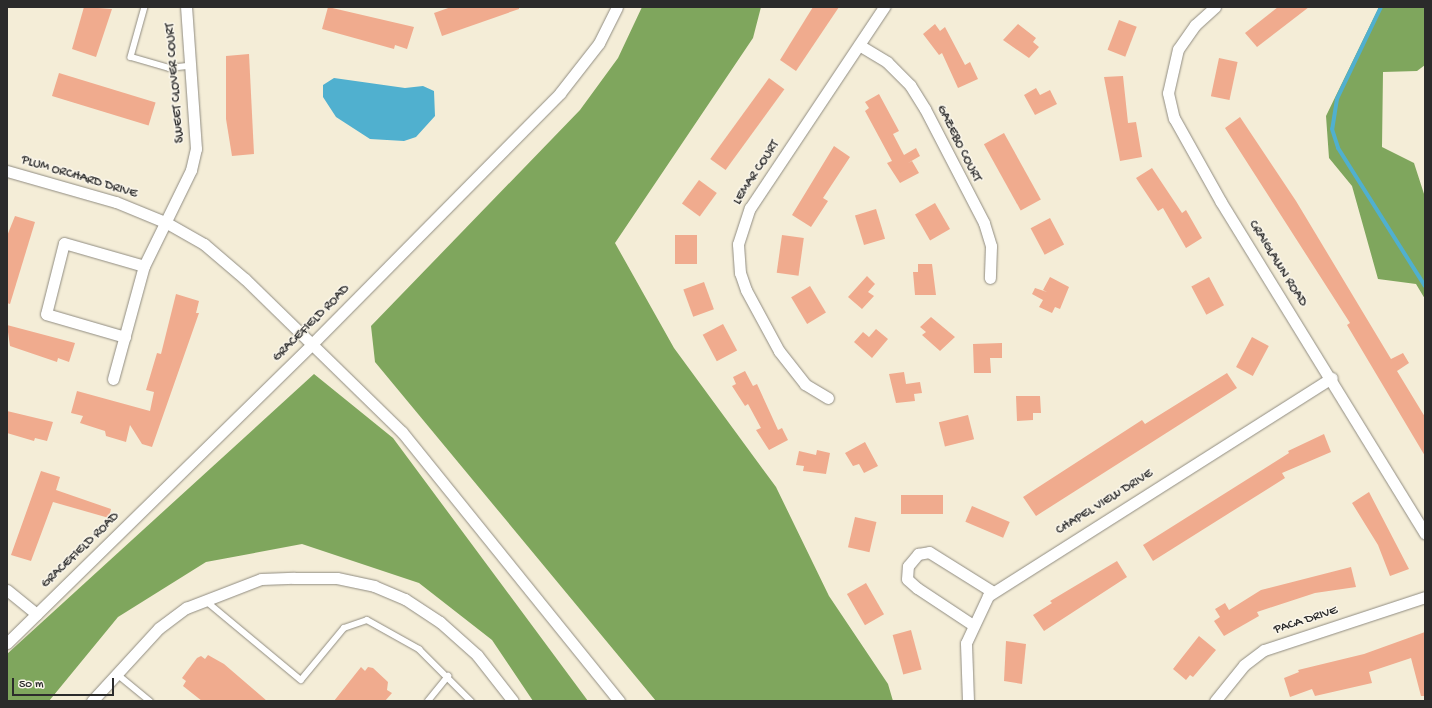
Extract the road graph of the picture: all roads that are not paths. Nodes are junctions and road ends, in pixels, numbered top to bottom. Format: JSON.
{"nodes":[{"id":1,"x":145,"y":7,"type":"edge"},
{"id":2,"x":186,"y":7,"type":"edge"},
{"id":3,"x":617,"y":7,"type":"edge"},
{"id":4,"x":884,"y":7,"type":"edge"},
{"id":5,"x":1215,"y":7,"type":"edge"},
{"id":6,"x":859,"y":45,"type":"junction"},
{"id":7,"x":189,"y":66,"type":"junction"},
{"id":8,"x":7,"y":171,"type":"edge"},
{"id":9,"x":167,"y":223,"type":"junction"},
{"id":10,"x":144,"y":266,"type":"junction"},
{"id":11,"x":990,"y":278,"type":"dead end"},
{"id":12,"x":125,"y":337,"type":"junction"},
{"id":13,"x":311,"y":345,"type":"junction"},
{"id":14,"x":1332,"y":378,"type":"junction"},
{"id":15,"x":113,"y":379,"type":"dead end"},
{"id":16,"x":828,"y":398,"type":"dead end"},
{"id":17,"x":1425,"y":533,"type":"edge"},
{"id":18,"x":7,"y":590,"type":"edge"},
{"id":19,"x":993,"y":592,"type":"junction"},
{"id":20,"x":1425,"y":598,"type":"edge"},
{"id":21,"x":205,"y":600,"type":"junction"},
{"id":22,"x":37,"y":614,"type":"junction"},
{"id":23,"x":973,"y":625,"type":"junction"},
{"id":24,"x":7,"y":643,"type":"edge"},
{"id":25,"x":117,"y":674,"type":"junction"},
{"id":26,"x":448,"y":676,"type":"junction"},
{"id":27,"x":92,"y":701,"type":"edge"},
{"id":28,"x":149,"y":701,"type":"edge"},
{"id":29,"x":428,"y":701,"type":"edge"},
{"id":30,"x":471,"y":701,"type":"edge"},
{"id":31,"x":513,"y":701,"type":"edge"},
{"id":32,"x":619,"y":701,"type":"edge"},
{"id":33,"x":968,"y":701,"type":"edge"},
{"id":34,"x":1215,"y":701,"type":"edge"}],
"edges":[{"from":1,"to":7,"type":"lane"},
{"from":2,"to":7,"type":"street","name":"SWEET CLOVER COURT"},
{"from":3,"to":13,"type":"street","name":"GRACEFIELD ROAD"},
{"from":4,"to":6,"type":"street","name":"LEMAR COURT"},
{"from":5,"to":14,"type":"street","name":"CRAIGLAWN ROAD"},
{"from":6,"to":11,"type":"street","name":"GAZEBO COURT"},
{"from":6,"to":16,"type":"street","name":"LEMAR COURT"},
{"from":7,"to":9,"type":"street","name":"SWEET CLOVER COURT"},
{"from":8,"to":9,"type":"street","name":"PLUM ORCHARD DRIVE"},
{"from":9,"to":10,"type":"street","name":"SWEET CLOVER COURT"},
{"from":9,"to":13,"type":"street","name":"PLUM ORCHARD DRIVE"},
{"from":10,"to":12,"type":"street","name":"SWEET CLOVER COURT"},
{"from":10,"to":12,"type":"street"},
{"from":12,"to":15,"type":"street","name":"SWEET CLOVER COURT"},
{"from":13,"to":22,"type":"street","name":"GRACEFIELD ROAD"},
{"from":13,"to":32,"type":"street","name":"PLUM ORCHARD DRIVE"},
{"from":14,"to":17,"type":"street","name":"CRAIGLAWN ROAD"},
{"from":14,"to":19,"type":"street","name":"CHAPEL VIEW DRIVE"},
{"from":18,"to":22,"type":"street"},
{"from":19,"to":23,"type":"street","name":"CHAPEL VIEW DRIVE"},
{"from":19,"to":23,"type":"street"},
{"from":20,"to":34,"type":"street","name":"PACA DRIVE"},
{"from":21,"to":25,"type":"street"},
{"from":21,"to":26,"type":"lane"},
{"from":21,"to":31,"type":"street"},
{"from":22,"to":24,"type":"street","name":"GRACEFIELD ROAD"},
{"from":23,"to":33,"type":"street","name":"CHAPEL VIEW DRIVE"},
{"from":25,"to":27,"type":"street"},
{"from":25,"to":28,"type":"lane"},
{"from":26,"to":29,"type":"lane"},
{"from":26,"to":30,"type":"lane"}]}
